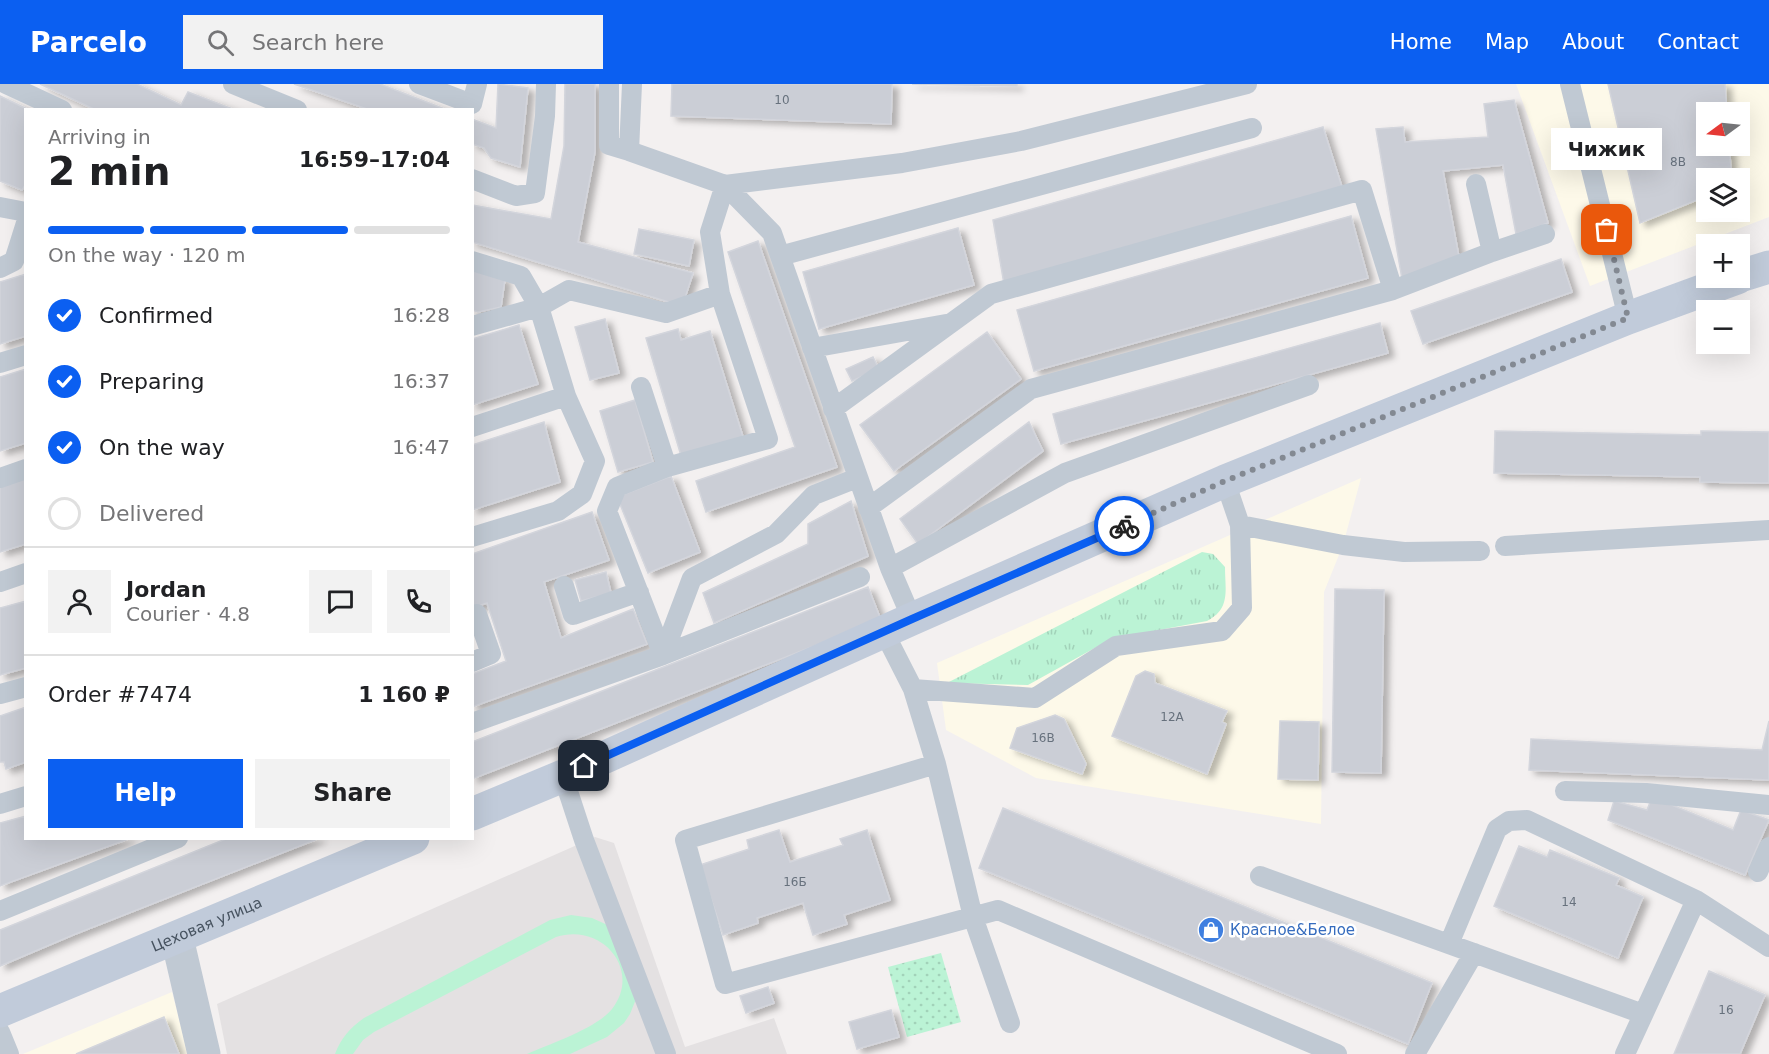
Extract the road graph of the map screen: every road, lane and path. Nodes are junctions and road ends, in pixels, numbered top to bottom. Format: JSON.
{"nodes":[{"id":1,"x":6,"y":84,"type":"edge"},
{"id":2,"x":233,"y":84,"type":"edge"},
{"id":3,"x":419,"y":84,"type":"edge"},
{"id":4,"x":477,"y":84,"type":"edge"},
{"id":5,"x":546,"y":84,"type":"edge"},
{"id":6,"x":609,"y":84,"type":"edge"},
{"id":7,"x":633,"y":84,"type":"edge"},
{"id":8,"x":1247,"y":84,"type":"edge"},
{"id":9,"x":1570,"y":84,"type":"edge"},
{"id":10,"x":58,"y":108,"type":"edge"},
{"id":11,"x":292,"y":108,"type":"edge"},
{"id":12,"x":1252,"y":128,"type":"dead end"},
{"id":13,"x":629,"y":151,"type":"junction"},
{"id":14,"x":474,"y":180,"type":"edge"},
{"id":15,"x":1476,"y":184,"type":"dead end"},
{"id":16,"x":724,"y":185,"type":"junction"},
{"id":17,"x":0,"y":207,"type":"edge"},
{"id":18,"x":24,"y":212,"type":"edge"},
{"id":19,"x":24,"y":229,"type":"edge"},
{"id":20,"x":1545,"y":234,"type":"dead end"},
{"id":21,"x":1492,"y":252,"type":"junction"},
{"id":22,"x":780,"y":256,"type":"junction"},
{"id":23,"x":474,"y":262,"type":"edge"},
{"id":24,"x":0,"y":268,"type":"edge"},
{"id":25,"x":1753,"y":270,"type":"edge"},
{"id":26,"x":1393,"y":290,"type":"junction"},
{"id":27,"x":720,"y":294,"type":"junction"},
{"id":28,"x":539,"y":307,"type":"junction"},
{"id":29,"x":1628,"y":318,"type":"junction"},
{"id":30,"x":952,"y":323,"type":"junction"},
{"id":31,"x":474,"y":325,"type":"edge"},
{"id":32,"x":812,"y":348,"type":"junction"},
{"id":33,"x":24,"y":356,"type":"edge"},
{"id":34,"x":0,"y":363,"type":"edge"},
{"id":35,"x":1309,"y":385,"type":"dead end"},
{"id":36,"x":641,"y":387,"type":"dead end"},
{"id":37,"x":566,"y":396,"type":"junction"},
{"id":38,"x":833,"y":409,"type":"junction"},
{"id":39,"x":474,"y":426,"type":"edge"},
{"id":40,"x":667,"y":467,"type":"junction"},
{"id":41,"x":24,"y":470,"type":"edge"},
{"id":42,"x":0,"y":478,"type":"edge"},
{"id":43,"x":857,"y":478,"type":"junction"},
{"id":44,"x":1225,"y":481,"type":"junction"},
{"id":45,"x":868,"y":508,"type":"junction"},
{"id":46,"x":1240,"y":525,"type":"junction"},
{"id":47,"x":1769,"y":530,"type":"edge"},
{"id":48,"x":474,"y":536,"type":"edge"},
{"id":49,"x":1504,"y":546,"type":"dead end"},
{"id":50,"x":1480,"y":551,"type":"dead end"},
{"id":51,"x":890,"y":568,"type":"junction"},
{"id":52,"x":24,"y":574,"type":"edge"},
{"id":53,"x":860,"y":577,"type":"dead end"},
{"id":54,"x":0,"y":582,"type":"edge"},
{"id":55,"x":564,"y":586,"type":"dead end"},
{"id":56,"x":639,"y":592,"type":"junction"},
{"id":57,"x":477,"y":614,"type":"dead end"},
{"id":58,"x":898,"y":625,"type":"junction"},
{"id":59,"x":663,"y":655,"type":"junction"},
{"id":60,"x":474,"y":661,"type":"edge"},
{"id":61,"x":24,"y":688,"type":"edge"},
{"id":62,"x":913,"y":689,"type":"junction"},
{"id":63,"x":0,"y":694,"type":"edge"},
{"id":64,"x":474,"y":722,"type":"edge"},
{"id":65,"x":936,"y":764,"type":"junction"},
{"id":66,"x":563,"y":776,"type":"junction"},
{"id":67,"x":1565,"y":791,"type":"dead end"},
{"id":68,"x":24,"y":797,"type":"edge"},
{"id":69,"x":0,"y":804,"type":"edge"},
{"id":70,"x":1769,"y":805,"type":"edge"},
{"id":71,"x":474,"y":813,"type":"edge"},
{"id":72,"x":172,"y":840,"type":"edge"},
{"id":73,"x":408,"y":840,"type":"edge"},
{"id":74,"x":1769,"y":847,"type":"edge"},
{"id":75,"x":1758,"y":872,"type":"dead end"},
{"id":76,"x":1260,"y":876,"type":"dead end"},
{"id":77,"x":1696,"y":900,"type":"junction"},
{"id":78,"x":0,"y":911,"type":"edge"},
{"id":79,"x":973,"y":917,"type":"junction"},
{"id":80,"x":177,"y":938,"type":"junction"},
{"id":81,"x":1449,"y":944,"type":"junction"},
{"id":82,"x":1769,"y":947,"type":"edge"},
{"id":83,"x":1474,"y":953,"type":"junction"},
{"id":84,"x":0,"y":1011,"type":"edge"},
{"id":85,"x":1643,"y":1014,"type":"junction"},
{"id":86,"x":1010,"y":1023,"type":"dead end"},
{"id":87,"x":0,"y":1032,"type":"edge"},
{"id":88,"x":9,"y":1054,"type":"edge"},
{"id":89,"x":204,"y":1054,"type":"edge"},
{"id":90,"x":666,"y":1054,"type":"edge"},
{"id":91,"x":1337,"y":1054,"type":"edge"},
{"id":92,"x":1415,"y":1054,"type":"edge"},
{"id":93,"x":1625,"y":1054,"type":"edge"}],
"edges":[{"from":1,"to":10,"type":"lane"},
{"from":2,"to":11,"type":"lane"},
{"from":3,"to":4,"type":"lane"},
{"from":5,"to":14,"type":"lane"},
{"from":6,"to":13,"type":"lane"},
{"from":7,"to":13,"type":"lane"},
{"from":8,"to":16,"type":"lane"},
{"from":9,"to":29,"type":"lane"},
{"from":12,"to":22,"type":"lane"},
{"from":13,"to":16,"type":"lane"},
{"from":15,"to":21,"type":"lane"},
{"from":16,"to":22,"type":"lane"},
{"from":16,"to":27,"type":"lane"},
{"from":17,"to":18,"type":"lane"},
{"from":19,"to":24,"type":"lane"},
{"from":20,"to":21,"type":"lane"},
{"from":21,"to":26,"type":"lane"},
{"from":22,"to":32,"type":"lane"},
{"from":23,"to":28,"type":"lane"},
{"from":25,"to":29,"type":"main road"},
{"from":26,"to":30,"type":"lane"},
{"from":26,"to":45,"type":"lane"},
{"from":27,"to":28,"type":"lane"},
{"from":27,"to":40,"type":"lane"},
{"from":28,"to":31,"type":"lane"},
{"from":28,"to":37,"type":"lane"},
{"from":29,"to":44,"type":"main road"},
{"from":30,"to":32,"type":"lane"},
{"from":30,"to":38,"type":"lane"},
{"from":32,"to":38,"type":"lane"},
{"from":33,"to":34,"type":"lane"},
{"from":35,"to":51,"type":"lane"},
{"from":36,"to":40,"type":"lane"},
{"from":37,"to":39,"type":"lane"},
{"from":37,"to":48,"type":"lane"},
{"from":38,"to":43,"type":"lane"},
{"from":40,"to":56,"type":"lane"},
{"from":41,"to":42,"type":"lane"},
{"from":43,"to":45,"type":"lane"},
{"from":43,"to":59,"type":"lane"},
{"from":44,"to":46,"type":"lane"},
{"from":44,"to":58,"type":"main road"},
{"from":45,"to":51,"type":"lane"},
{"from":46,"to":50,"type":"lane"},
{"from":46,"to":62,"type":"lane"},
{"from":47,"to":49,"type":"lane"},
{"from":51,"to":58,"type":"lane"},
{"from":52,"to":54,"type":"lane"},
{"from":53,"to":59,"type":"lane"},
{"from":55,"to":56,"type":"lane"},
{"from":56,"to":59,"type":"lane"},
{"from":57,"to":60,"type":"lane"},
{"from":58,"to":62,"type":"lane"},
{"from":58,"to":66,"type":"main road"},
{"from":59,"to":64,"type":"lane"},
{"from":61,"to":63,"type":"lane"},
{"from":62,"to":65,"type":"lane"},
{"from":65,"to":79,"type":"lane"},
{"from":65,"to":79,"type":"lane"},
{"from":66,"to":71,"type":"main road"},
{"from":66,"to":90,"type":"lane"},
{"from":67,"to":70,"type":"lane"},
{"from":68,"to":69,"type":"lane"},
{"from":72,"to":78,"type":"lane"},
{"from":73,"to":80,"type":"main road","name":"Цеховая улица"},
{"from":74,"to":75,"type":"lane"},
{"from":76,"to":81,"type":"lane"},
{"from":77,"to":81,"type":"lane"},
{"from":77,"to":82,"type":"lane"},
{"from":77,"to":85,"type":"lane"},
{"from":79,"to":86,"type":"lane"},
{"from":79,"to":91,"type":"lane"},
{"from":80,"to":84,"type":"main road","name":"Цеховая улица"},
{"from":80,"to":89,"type":"street"},
{"from":81,"to":83,"type":"lane"},
{"from":83,"to":85,"type":"lane"},
{"from":83,"to":92,"type":"lane"},
{"from":85,"to":93,"type":"lane"},
{"from":87,"to":88,"type":"lane"}]}
